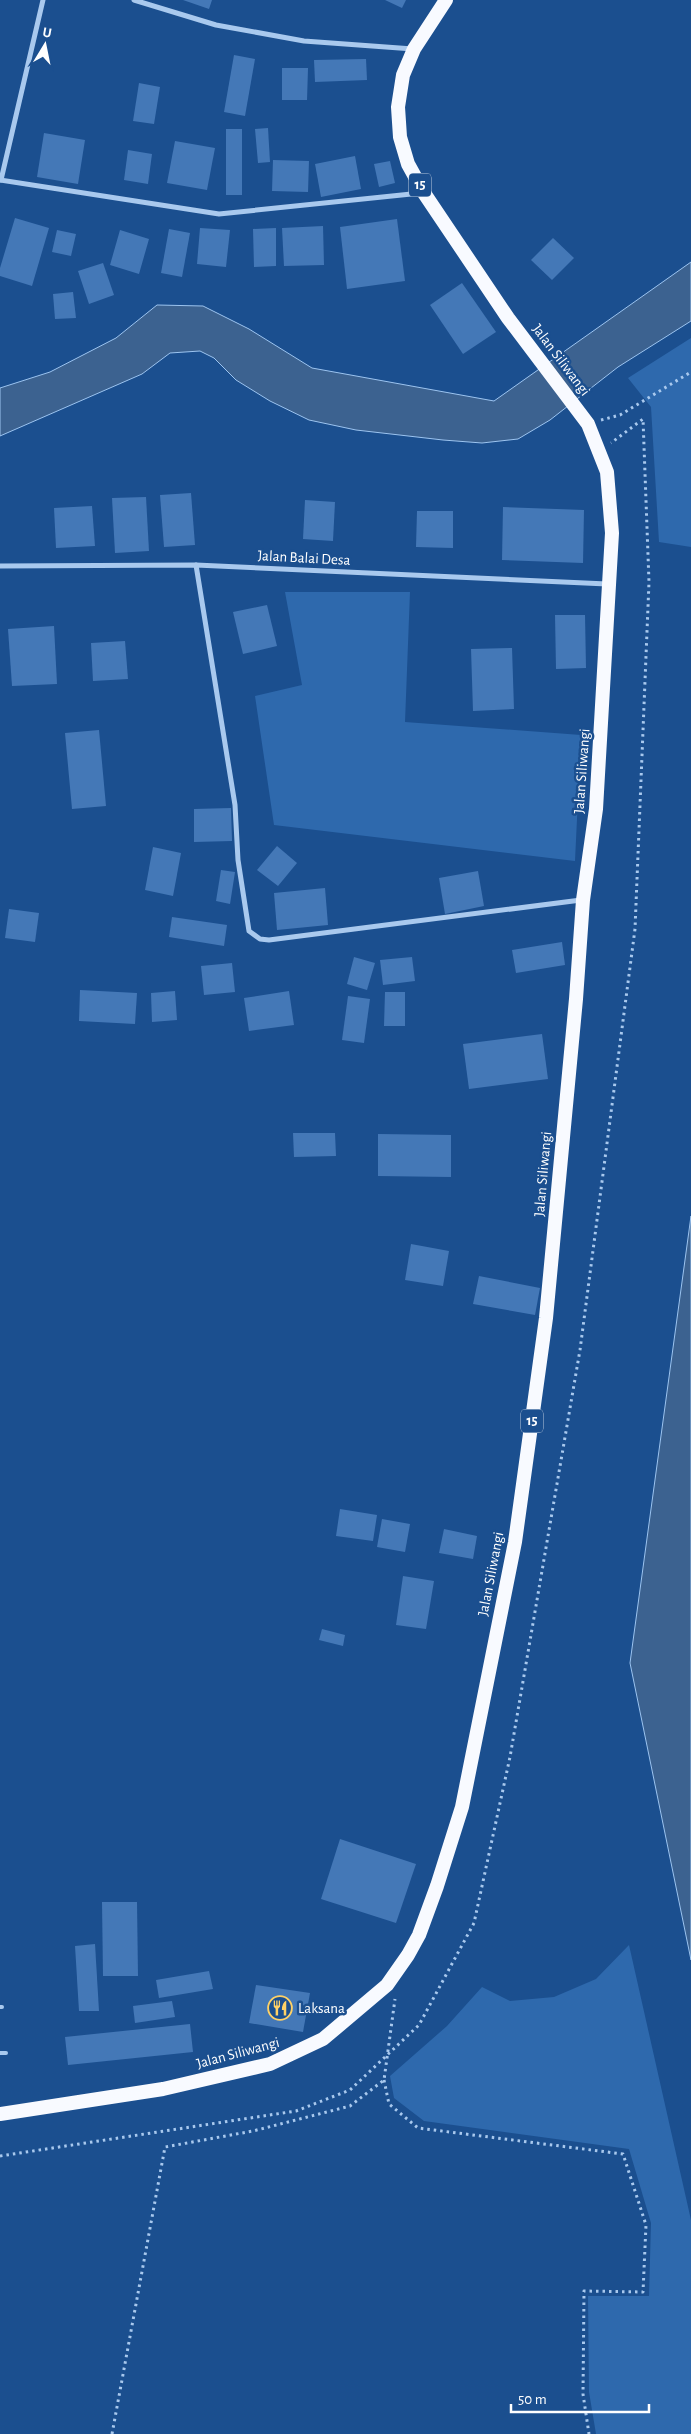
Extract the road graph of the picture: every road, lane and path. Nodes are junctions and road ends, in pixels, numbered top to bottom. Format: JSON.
{"nodes":[{"id":1,"x":43,"y":0,"type":"edge"},
{"id":2,"x":134,"y":0,"type":"edge"},
{"id":3,"x":446,"y":0,"type":"edge"},
{"id":4,"x":414,"y":49,"type":"junction"},
{"id":5,"x":0,"y":180,"type":"edge"},
{"id":6,"x":424,"y":193,"type":"junction"},
{"id":7,"x":691,"y":372,"type":"edge"},
{"id":8,"x":588,"y":424,"type":"junction"},
{"id":9,"x":600,"y":452,"type":"junction"},
{"id":10,"x":196,"y":565,"type":"junction"},
{"id":11,"x":0,"y":566,"type":"edge"},
{"id":12,"x":607,"y":584,"type":"junction"},
{"id":13,"x":583,"y":900,"type":"junction"},
{"id":14,"x":396,"y":1997,"type":"dead end"},
{"id":15,"x":0,"y":2053,"type":"edge"},
{"id":16,"x":6,"y":2053,"type":"dead end"},
{"id":17,"x":389,"y":2054,"type":"junction"},
{"id":18,"x":384,"y":2080,"type":"junction"},
{"id":19,"x":0,"y":2114,"type":"edge"},
{"id":20,"x":0,"y":2156,"type":"edge"},
{"id":21,"x":112,"y":2434,"type":"edge"},
{"id":22,"x":589,"y":2434,"type":"edge"}],
"edges":[{"from":1,"to":5,"type":"street"},
{"from":2,"to":4,"type":"street"},
{"from":3,"to":4,"type":"highway","name":"Jalan Siliwangi","number":"15"},
{"from":4,"to":6,"type":"highway","name":"Jalan Siliwangi","number":"15"},
{"from":5,"to":6,"type":"street"},
{"from":6,"to":8,"type":"highway","name":"Jalan Siliwangi","number":"15"},
{"from":7,"to":8,"type":"path"},
{"from":8,"to":9,"type":"highway","name":"Jalan Siliwangi","number":"15"},
{"from":9,"to":12,"type":"highway","name":"Jalan Siliwangi","number":"15"},
{"from":9,"to":17,"type":"path"},
{"from":10,"to":11,"type":"street","name":"Jalan Balai Desa"},
{"from":10,"to":12,"type":"street","name":"Jalan Balai Desa"},
{"from":10,"to":13,"type":"street"},
{"from":12,"to":13,"type":"highway","name":"Jalan Siliwangi","number":"15"},
{"from":13,"to":19,"type":"highway","name":"Jalan Siliwangi","number":"15"},
{"from":14,"to":17,"type":"path"},
{"from":15,"to":16,"type":"lane"},
{"from":17,"to":18,"type":"path"},
{"from":17,"to":20,"type":"path"},
{"from":18,"to":21,"type":"path"},
{"from":18,"to":22,"type":"path"}]}
